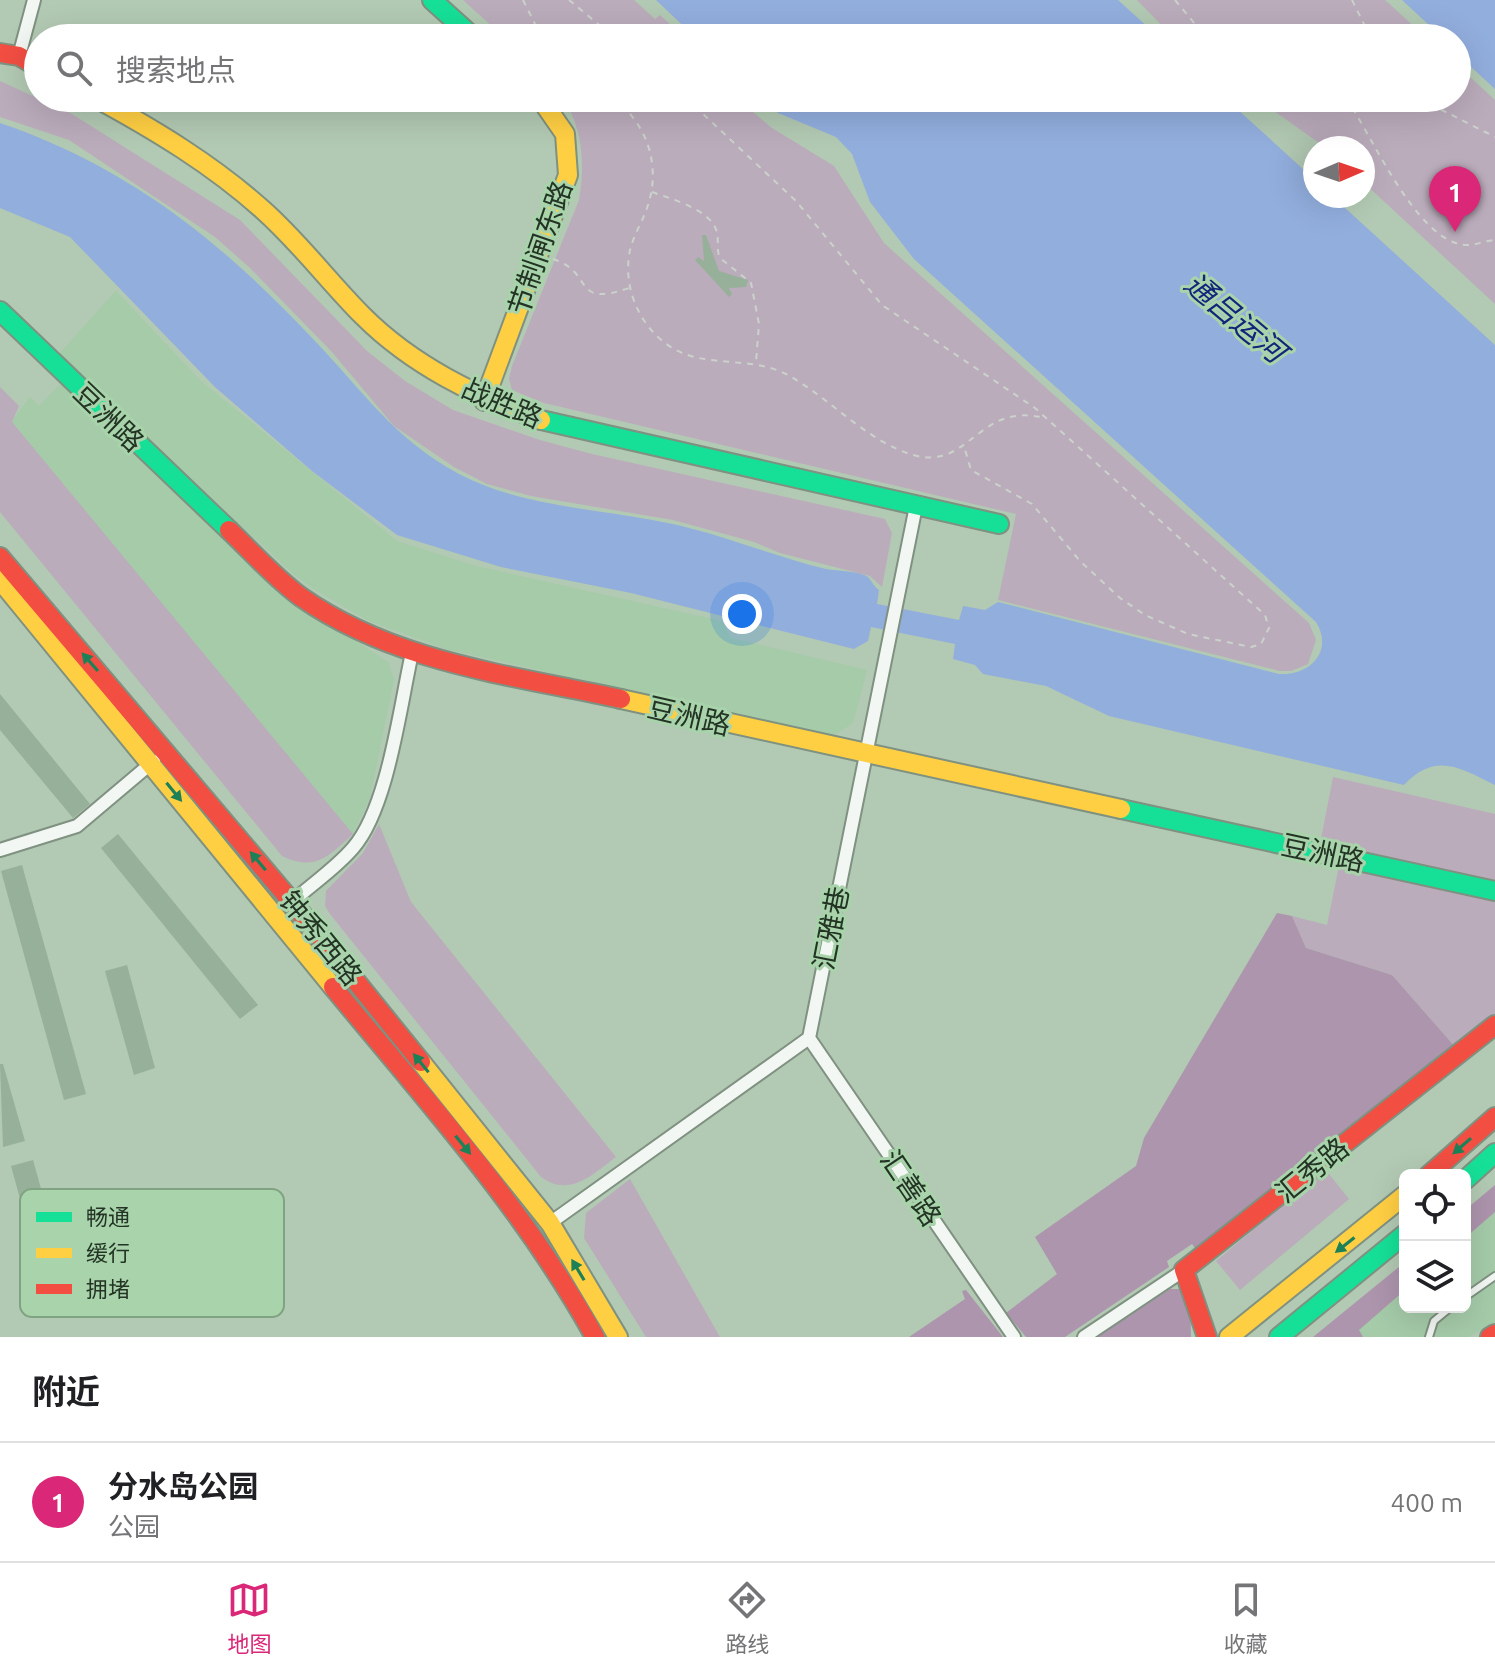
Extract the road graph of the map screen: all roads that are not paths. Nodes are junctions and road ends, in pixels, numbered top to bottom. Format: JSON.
{"nodes":[{"id":1,"x":34,"y":0,"type":"edge"},
{"id":2,"x":432,"y":0,"type":"edge"},
{"id":3,"x":28,"y":24,"type":"edge"},
{"id":4,"x":459,"y":24,"type":"edge"},
{"id":5,"x":24,"y":37,"type":"edge"},
{"id":6,"x":0,"y":53,"type":"edge"},
{"id":7,"x":19,"y":56,"type":"junction"},
{"id":8,"x":24,"y":59,"type":"edge"},
{"id":9,"x":118,"y":112,"type":"edge"},
{"id":10,"x":550,"y":112,"type":"edge"},
{"id":11,"x":0,"y":311,"type":"edge"},
{"id":12,"x":484,"y":401,"type":"junction"},
{"id":13,"x":916,"y":506,"type":"junction"},
{"id":14,"x":999,"y":524,"type":"dead end"},
{"id":15,"x":0,"y":557,"type":"edge"},
{"id":16,"x":0,"y":580,"type":"edge"},
{"id":17,"x":412,"y":653,"type":"junction"},
{"id":18,"x":166,"y":751,"type":"junction"},
{"id":19,"x":866,"y":755,"type":"junction"},
{"id":20,"x":151,"y":764,"type":"junction"},
{"id":21,"x":0,"y":850,"type":"edge"},
{"id":22,"x":1495,"y":891,"type":"edge"},
{"id":23,"x":292,"y":902,"type":"junction"},
{"id":24,"x":1495,"y":1025,"type":"edge"},
{"id":25,"x":809,"y":1038,"type":"junction"},
{"id":26,"x":1495,"y":1117,"type":"edge"},
{"id":27,"x":1495,"y":1153,"type":"edge"},
{"id":28,"x":1436,"y":1169,"type":"edge"},
{"id":29,"x":1471,"y":1175,"type":"edge"},
{"id":30,"x":1399,"y":1200,"type":"edge"},
{"id":31,"x":550,"y":1223,"type":"junction"},
{"id":32,"x":1399,"y":1239,"type":"edge"},
{"id":33,"x":1184,"y":1270,"type":"junction"},
{"id":34,"x":1495,"y":1276,"type":"edge"},
{"id":35,"x":1471,"y":1293,"type":"edge"},
{"id":36,"x":1444,"y":1313,"type":"edge"},
{"id":37,"x":595,"y":1337,"type":"edge"},
{"id":38,"x":618,"y":1337,"type":"edge"},
{"id":39,"x":1014,"y":1337,"type":"edge"},
{"id":40,"x":1084,"y":1337,"type":"edge"},
{"id":41,"x":1207,"y":1337,"type":"edge"},
{"id":42,"x":1229,"y":1337,"type":"edge"},
{"id":43,"x":1279,"y":1337,"type":"edge"},
{"id":44,"x":1429,"y":1337,"type":"edge"}],
"edges":[{"from":1,"to":3,"type":"street"},
{"from":2,"to":4,"type":"street"},
{"from":5,"to":7,"type":"street"},
{"from":6,"to":7,"type":"street"},
{"from":7,"to":8,"type":"street"},
{"from":9,"to":12,"type":"street","name":"战胜路"},
{"from":10,"to":12,"type":"street","name":"节制闸东路"},
{"from":11,"to":17,"type":"street","name":"豆洲路"},
{"from":12,"to":13,"type":"street","name":"战胜路"},
{"from":13,"to":14,"type":"street","name":"战胜路"},
{"from":13,"to":19,"type":"street","name":"汇雅巷"},
{"from":18,"to":15,"type":"street","name":"钟秀西路","one_way":true},
{"from":16,"to":20,"type":"street","name":"钟秀西路"},
{"from":17,"to":19,"type":"street","name":"豆洲路"},
{"from":17,"to":23,"type":"street"},
{"from":18,"to":20,"type":"street"},
{"from":23,"to":18,"type":"street","name":"钟秀西路","one_way":true},
{"from":19,"to":22,"type":"street","name":"豆洲路"},
{"from":19,"to":25,"type":"street","name":"汇雅巷"},
{"from":20,"to":21,"type":"street"},
{"from":20,"to":37,"type":"street","name":"钟秀西路","one_way":true},
{"from":31,"to":23,"type":"street","name":"钟秀西路","one_way":true},
{"from":24,"to":33,"type":"street","name":"汇秀路"},
{"from":25,"to":31,"type":"street"},
{"from":25,"to":39,"type":"street","name":"汇善路"},
{"from":26,"to":28,"type":"street","one_way":true},
{"from":27,"to":29,"type":"street"},
{"from":30,"to":42,"type":"street","one_way":true},
{"from":38,"to":31,"type":"street","name":"钟秀西路","one_way":true},
{"from":32,"to":43,"type":"street"},
{"from":33,"to":40,"type":"street"},
{"from":33,"to":41,"type":"street"},
{"from":34,"to":35,"type":"lane"},
{"from":36,"to":44,"type":"lane"}]}
